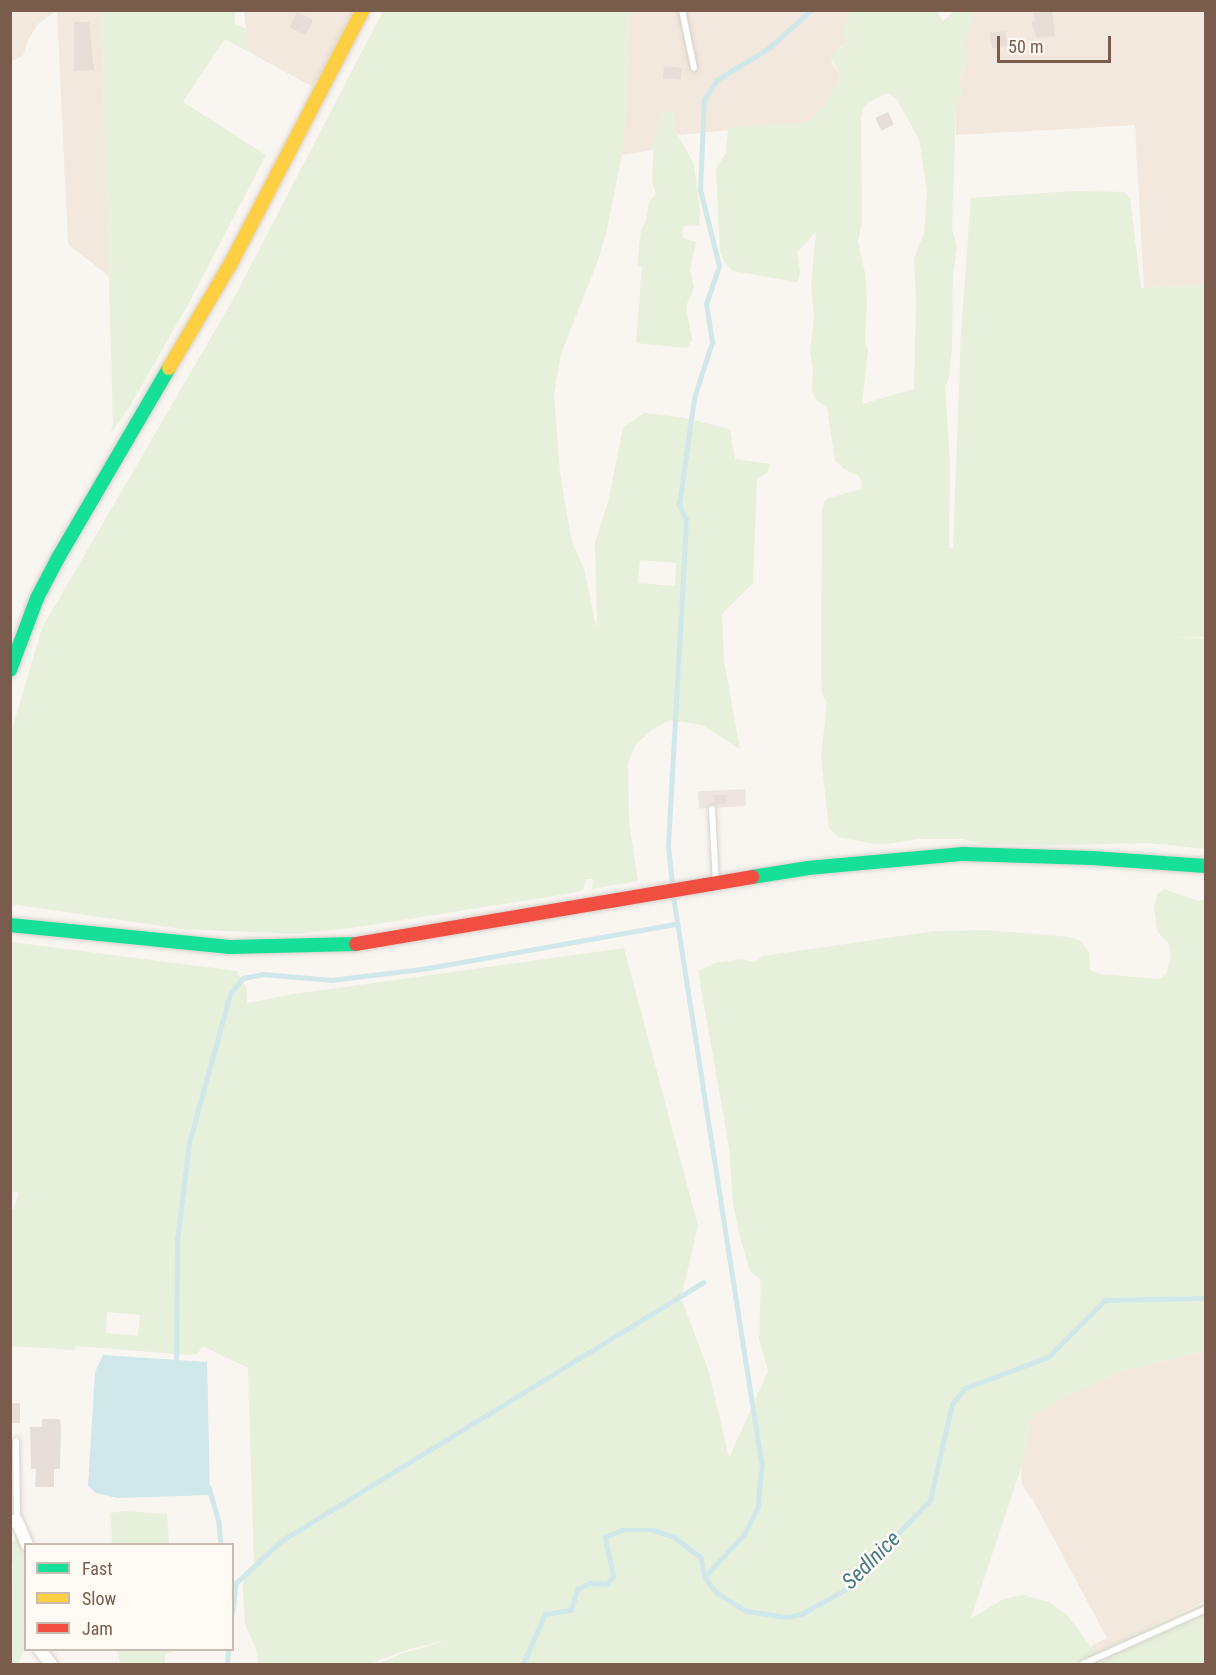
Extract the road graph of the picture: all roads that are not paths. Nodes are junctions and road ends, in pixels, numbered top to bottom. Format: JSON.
{"nodes":[{"id":1,"x":363,"y":10,"type":"edge"},
{"id":2,"x":682,"y":10,"type":"edge"},
{"id":3,"x":694,"y":68,"type":"dead end"},
{"id":4,"x":10,"y":670,"type":"edge"},
{"id":5,"x":712,"y":809,"type":"dead end"},
{"id":6,"x":1206,"y":866,"type":"edge"},
{"id":7,"x":717,"y":882,"type":"junction"},
{"id":8,"x":10,"y":925,"type":"edge"},
{"id":9,"x":16,"y":1441,"type":"dead end"},
{"id":10,"x":14,"y":1521,"type":"edge"},
{"id":11,"x":26,"y":1543,"type":"edge"},
{"id":12,"x":1206,"y":1609,"type":"edge"},
{"id":13,"x":41,"y":1651,"type":"edge"},
{"id":14,"x":51,"y":1665,"type":"edge"},
{"id":15,"x":1083,"y":1665,"type":"edge"}],
"edges":[{"from":1,"to":4,"type":"street"},
{"from":2,"to":3,"type":"lane"},
{"from":5,"to":7,"type":"lane"},
{"from":6,"to":7,"type":"street"},
{"from":7,"to":8,"type":"street"},
{"from":9,"to":10,"type":"lane"},
{"from":10,"to":11,"type":"street"},
{"from":12,"to":15,"type":"lane"},
{"from":13,"to":14,"type":"street"}]}
